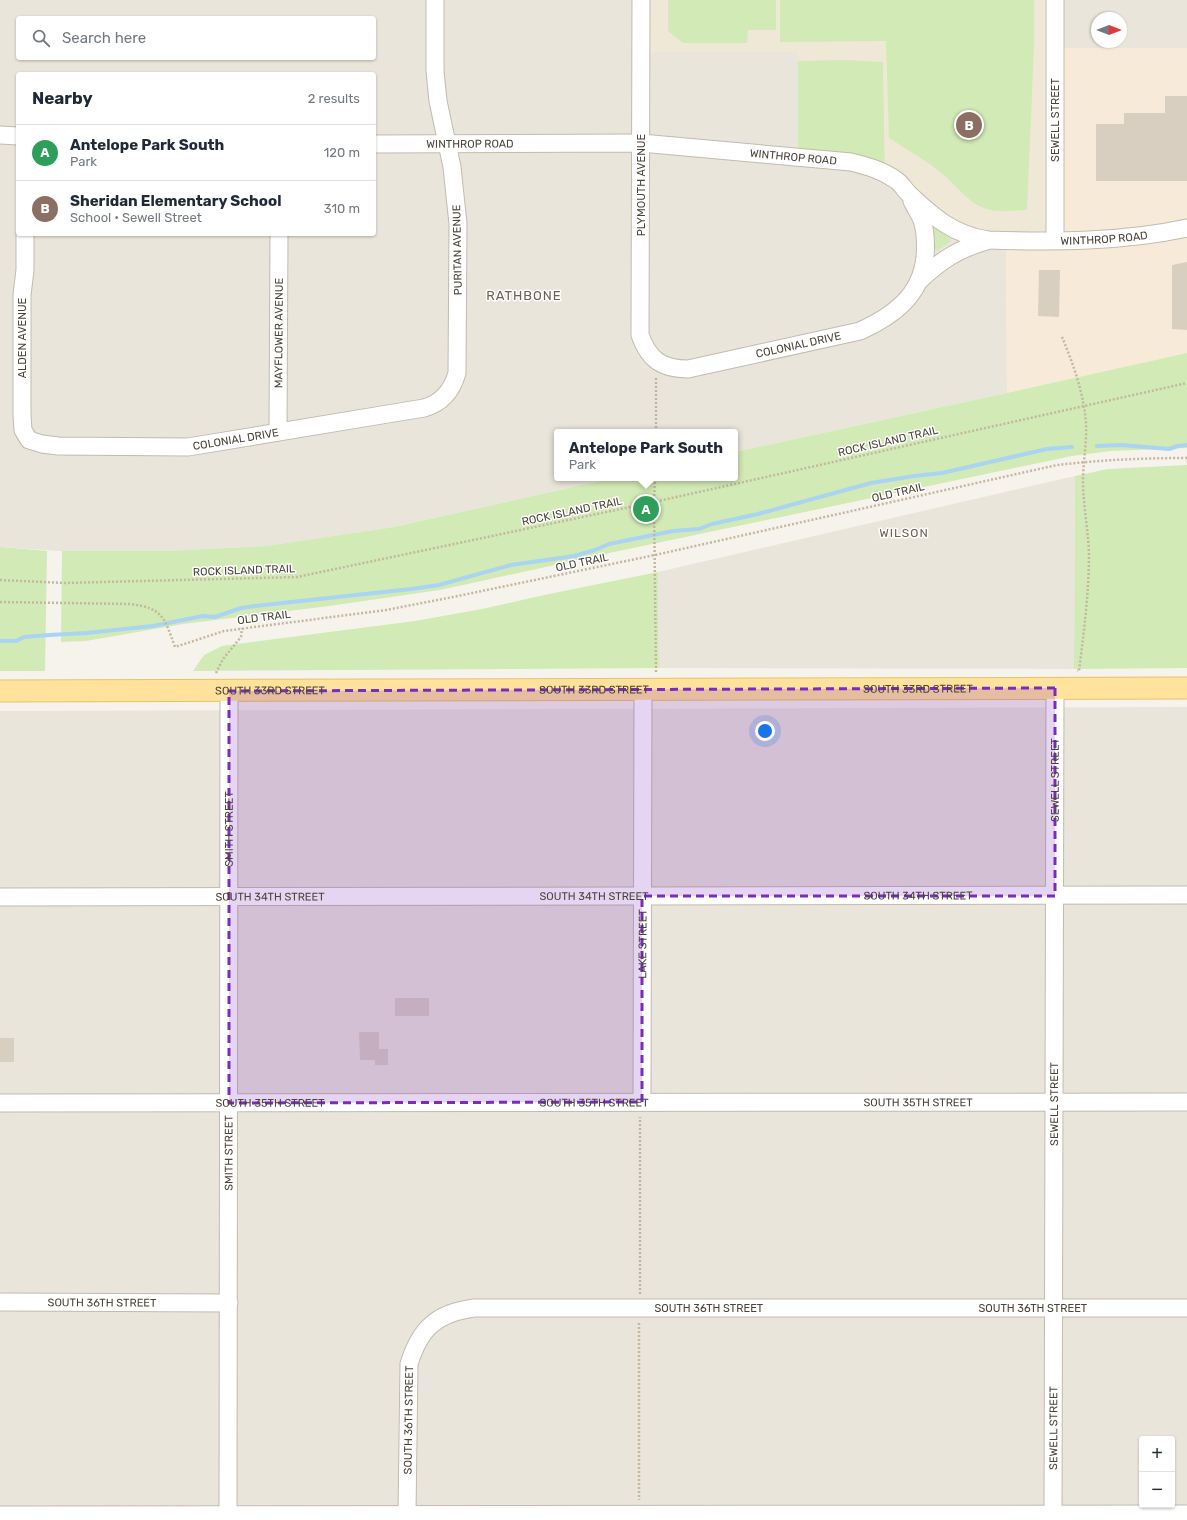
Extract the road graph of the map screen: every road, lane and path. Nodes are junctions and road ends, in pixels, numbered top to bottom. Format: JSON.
{"nodes":[{"id":1,"x":435,"y":0,"type":"edge"},
{"id":2,"x":641,"y":0,"type":"edge"},
{"id":3,"x":1055,"y":0,"type":"edge"},
{"id":4,"x":0,"y":135,"type":"edge"},
{"id":5,"x":16,"y":136,"type":"edge"},
{"id":6,"x":641,"y":143,"type":"junction"},
{"id":7,"x":376,"y":144,"type":"edge"},
{"id":8,"x":447,"y":144,"type":"junction"},
{"id":9,"x":907,"y":192,"type":"junction"},
{"id":10,"x":1187,"y":228,"type":"edge"},
{"id":11,"x":25,"y":236,"type":"edge"},
{"id":12,"x":279,"y":236,"type":"edge"},
{"id":13,"x":988,"y":240,"type":"junction"},
{"id":14,"x":1055,"y":240,"type":"junction"},
{"id":15,"x":919,"y":281,"type":"junction"},
{"id":16,"x":1062,"y":337,"type":"dead end"},
{"id":17,"x":658,"y":362,"type":"junction"},
{"id":18,"x":1187,"y":383,"type":"edge"},
{"id":19,"x":440,"y":401,"type":"joint"},
{"id":20,"x":1083,"y":406,"type":"junction"},
{"id":21,"x":656,"y":429,"type":"edge"},
{"id":22,"x":278,"y":432,"type":"junction"},
{"id":23,"x":29,"y":440,"type":"joint"},
{"id":24,"x":1187,"y":458,"type":"edge"},
{"id":25,"x":1084,"y":462,"type":"junction"},
{"id":26,"x":655,"y":481,"type":"edge"},
{"id":27,"x":654,"y":502,"type":"junction"},
{"id":28,"x":655,"y":555,"type":"junction"},
{"id":29,"x":0,"y":580,"type":"edge"},
{"id":30,"x":0,"y":602,"type":"edge"},
{"id":31,"x":242,"y":628,"type":"junction"},
{"id":32,"x":1074,"y":671,"type":"dead end"},
{"id":33,"x":1055,"y":688,"type":"junction"},
{"id":34,"x":1187,"y":688,"type":"edge"},
{"id":35,"x":650,"y":690,"type":"junction"},
{"id":36,"x":0,"y":691,"type":"edge"},
{"id":37,"x":222,"y":691,"type":"junction"},
{"id":38,"x":1187,"y":895,"type":"edge"},
{"id":39,"x":642,"y":896,"type":"junction"},
{"id":40,"x":1055,"y":896,"type":"junction"},
{"id":41,"x":0,"y":897,"type":"edge"},
{"id":42,"x":229,"y":897,"type":"junction"},
{"id":43,"x":642,"y":1102,"type":"junction"},
{"id":44,"x":1054,"y":1102,"type":"junction"},
{"id":45,"x":1187,"y":1102,"type":"edge"},
{"id":46,"x":0,"y":1103,"type":"edge"},
{"id":47,"x":229,"y":1103,"type":"junction"},
{"id":48,"x":0,"y":1302,"type":"edge"},
{"id":49,"x":229,"y":1302,"type":"junction"},
{"id":50,"x":1054,"y":1308,"type":"junction"},
{"id":51,"x":1187,"y":1308,"type":"edge"},
{"id":52,"x":407,"y":1514,"type":"junction"},
{"id":53,"x":1187,"y":1514,"type":"edge"},
{"id":54,"x":0,"y":1515,"type":"edge"},
{"id":55,"x":228,"y":1517,"type":"edge"},
{"id":56,"x":641,"y":1517,"type":"edge"},
{"id":57,"x":1053,"y":1517,"type":"edge"}],
"edges":[{"from":1,"to":8,"type":"street","name":"PURITAN AVENUE"},
{"from":2,"to":6,"type":"street","name":"PLYMOUTH AVENUE"},
{"from":3,"to":14,"type":"street","name":"SEWELL STREET"},
{"from":4,"to":5,"type":"street"},
{"from":6,"to":8,"type":"street","name":"WINTHROP ROAD"},
{"from":6,"to":9,"type":"street","name":"WINTHROP ROAD"},
{"from":6,"to":17,"type":"street","name":"PLYMOUTH AVENUE"},
{"from":7,"to":8,"type":"street","name":"WINTHROP ROAD"},
{"from":8,"to":19,"type":"street","name":"PURITAN AVENUE"},
{"from":9,"to":13,"type":"street","name":"WINTHROP ROAD"},
{"from":9,"to":15,"type":"street","name":"COLONIAL DRIVE"},
{"from":10,"to":14,"type":"street","name":"WINTHROP ROAD"},
{"from":11,"to":23,"type":"street","name":"ALDEN AVENUE"},
{"from":12,"to":22,"type":"street","name":"MAYFLOWER AVENUE"},
{"from":13,"to":14,"type":"street","name":"WINTHROP ROAD"},
{"from":13,"to":15,"type":"street","name":"COLONIAL DRIVE"},
{"from":15,"to":17,"type":"street","name":"COLONIAL DRIVE"},
{"from":16,"to":20,"type":"path"},
{"from":17,"to":21,"type":"path"},
{"from":18,"to":20,"type":"path","name":"ROCK ISLAND TRAIL"},
{"from":19,"to":22,"type":"street","name":"COLONIAL DRIVE"},
{"from":20,"to":25,"type":"path"},
{"from":20,"to":27,"type":"path","name":"ROCK ISLAND TRAIL"},
{"from":22,"to":23,"type":"street","name":"COLONIAL DRIVE"},
{"from":24,"to":25,"type":"path","name":"OLD TRAIL"},
{"from":25,"to":28,"type":"path","name":"OLD TRAIL"},
{"from":25,"to":32,"type":"path"},
{"from":26,"to":27,"type":"path"},
{"from":27,"to":28,"type":"path"},
{"from":27,"to":29,"type":"path","name":"ROCK ISLAND TRAIL"},
{"from":28,"to":31,"type":"path","name":"OLD TRAIL"},
{"from":28,"to":35,"type":"path"},
{"from":30,"to":31,"type":"path","name":"OLD TRAIL"},
{"from":31,"to":37,"type":"path"},
{"from":33,"to":34,"type":"main road","name":"SOUTH 33RD STREET"},
{"from":33,"to":35,"type":"main road","name":"SOUTH 33RD STREET"},
{"from":33,"to":40,"type":"street","name":"SEWELL STREET"},
{"from":35,"to":37,"type":"main road","name":"SOUTH 33RD STREET"},
{"from":35,"to":39,"type":"street","name":"LAKE STREET"},
{"from":36,"to":37,"type":"main road","name":"SOUTH 33RD STREET"},
{"from":37,"to":42,"type":"street","name":"SMITH STREET"},
{"from":38,"to":40,"type":"street","name":"SOUTH 34TH STREET"},
{"from":39,"to":40,"type":"street","name":"SOUTH 34TH STREET"},
{"from":39,"to":42,"type":"street","name":"SOUTH 34TH STREET"},
{"from":39,"to":43,"type":"street","name":"LAKE STREET"},
{"from":40,"to":44,"type":"street","name":"SEWELL STREET"},
{"from":41,"to":42,"type":"street","name":"SOUTH 34TH STREET"},
{"from":42,"to":47,"type":"street","name":"SMITH STREET"},
{"from":43,"to":44,"type":"street","name":"SOUTH 35TH STREET"},
{"from":43,"to":47,"type":"street","name":"SOUTH 35TH STREET"},
{"from":44,"to":45,"type":"street","name":"SOUTH 35TH STREET"},
{"from":44,"to":50,"type":"street","name":"SEWELL STREET"},
{"from":46,"to":47,"type":"street","name":"SOUTH 35TH STREET"},
{"from":47,"to":49,"type":"street","name":"SMITH STREET"},
{"from":48,"to":49,"type":"street","name":"SOUTH 36TH STREET"},
{"from":49,"to":55,"type":"street","name":"SMITH STREET"},
{"from":50,"to":51,"type":"street","name":"SOUTH 36TH STREET"},
{"from":50,"to":52,"type":"street","name":"SOUTH 36TH STREET"},
{"from":50,"to":57,"type":"street","name":"SEWELL STREET"},
{"from":52,"to":55,"type":"street"},
{"from":52,"to":56,"type":"street"},
{"from":53,"to":57,"type":"street"},
{"from":54,"to":55,"type":"street"},
{"from":56,"to":57,"type":"street"}]}
